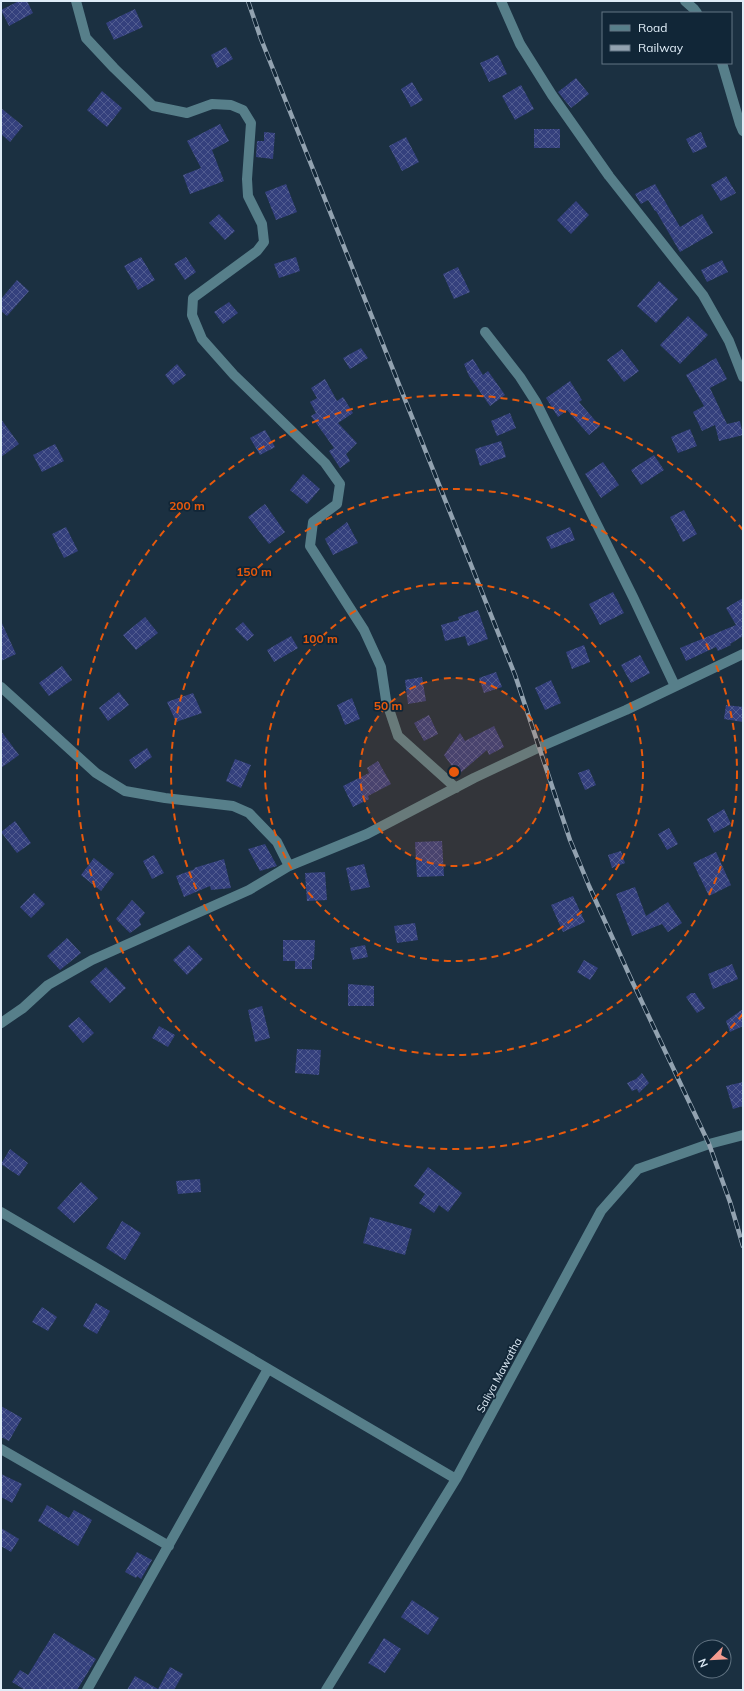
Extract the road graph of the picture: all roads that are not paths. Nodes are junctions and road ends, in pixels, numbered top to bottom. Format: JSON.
{"nodes":[{"id":1,"x":76,"y":1,"type":"edge"},
{"id":2,"x":502,"y":1,"type":"edge"},
{"id":3,"x":685,"y":1,"type":"edge"},
{"id":4,"x":696,"y":12,"type":"edge"},
{"id":5,"x":722,"y":64,"type":"edge"},
{"id":6,"x":743,"y":131,"type":"edge"},
{"id":7,"x":485,"y":332,"type":"dead end"},
{"id":8,"x":743,"y":377,"type":"edge"},
{"id":9,"x":743,"y":654,"type":"edge"},
{"id":10,"x":675,"y":686,"type":"junction"},
{"id":11,"x":1,"y":687,"type":"edge"},
{"id":12,"x":456,"y":788,"type":"junction"},
{"id":13,"x":289,"y":866,"type":"junction"},
{"id":14,"x":1,"y":1023,"type":"edge"},
{"id":15,"x":743,"y":1135,"type":"edge"},
{"id":16,"x":1,"y":1212,"type":"edge"},
{"id":17,"x":268,"y":1369,"type":"junction"},
{"id":18,"x":1,"y":1449,"type":"edge"},
{"id":19,"x":456,"y":1479,"type":"junction"},
{"id":20,"x":169,"y":1546,"type":"junction"},
{"id":21,"x":87,"y":1690,"type":"edge"},
{"id":22,"x":326,"y":1690,"type":"edge"}],
"edges":[{"from":1,"to":12,"type":"street"},
{"from":2,"to":8,"type":"street"},
{"from":3,"to":4,"type":"street"},
{"from":5,"to":6,"type":"street"},
{"from":7,"to":10,"type":"street"},
{"from":9,"to":10,"type":"street"},
{"from":10,"to":12,"type":"street"},
{"from":11,"to":13,"type":"street"},
{"from":12,"to":13,"type":"street"},
{"from":13,"to":14,"type":"street"},
{"from":15,"to":19,"type":"street","name":"Saliya Mawatha"},
{"from":16,"to":17,"type":"street"},
{"from":17,"to":19,"type":"street"},
{"from":17,"to":20,"type":"street"},
{"from":18,"to":20,"type":"street"},
{"from":19,"to":22,"type":"street","name":"Saliya Mawatha"},
{"from":20,"to":21,"type":"street"}]}
